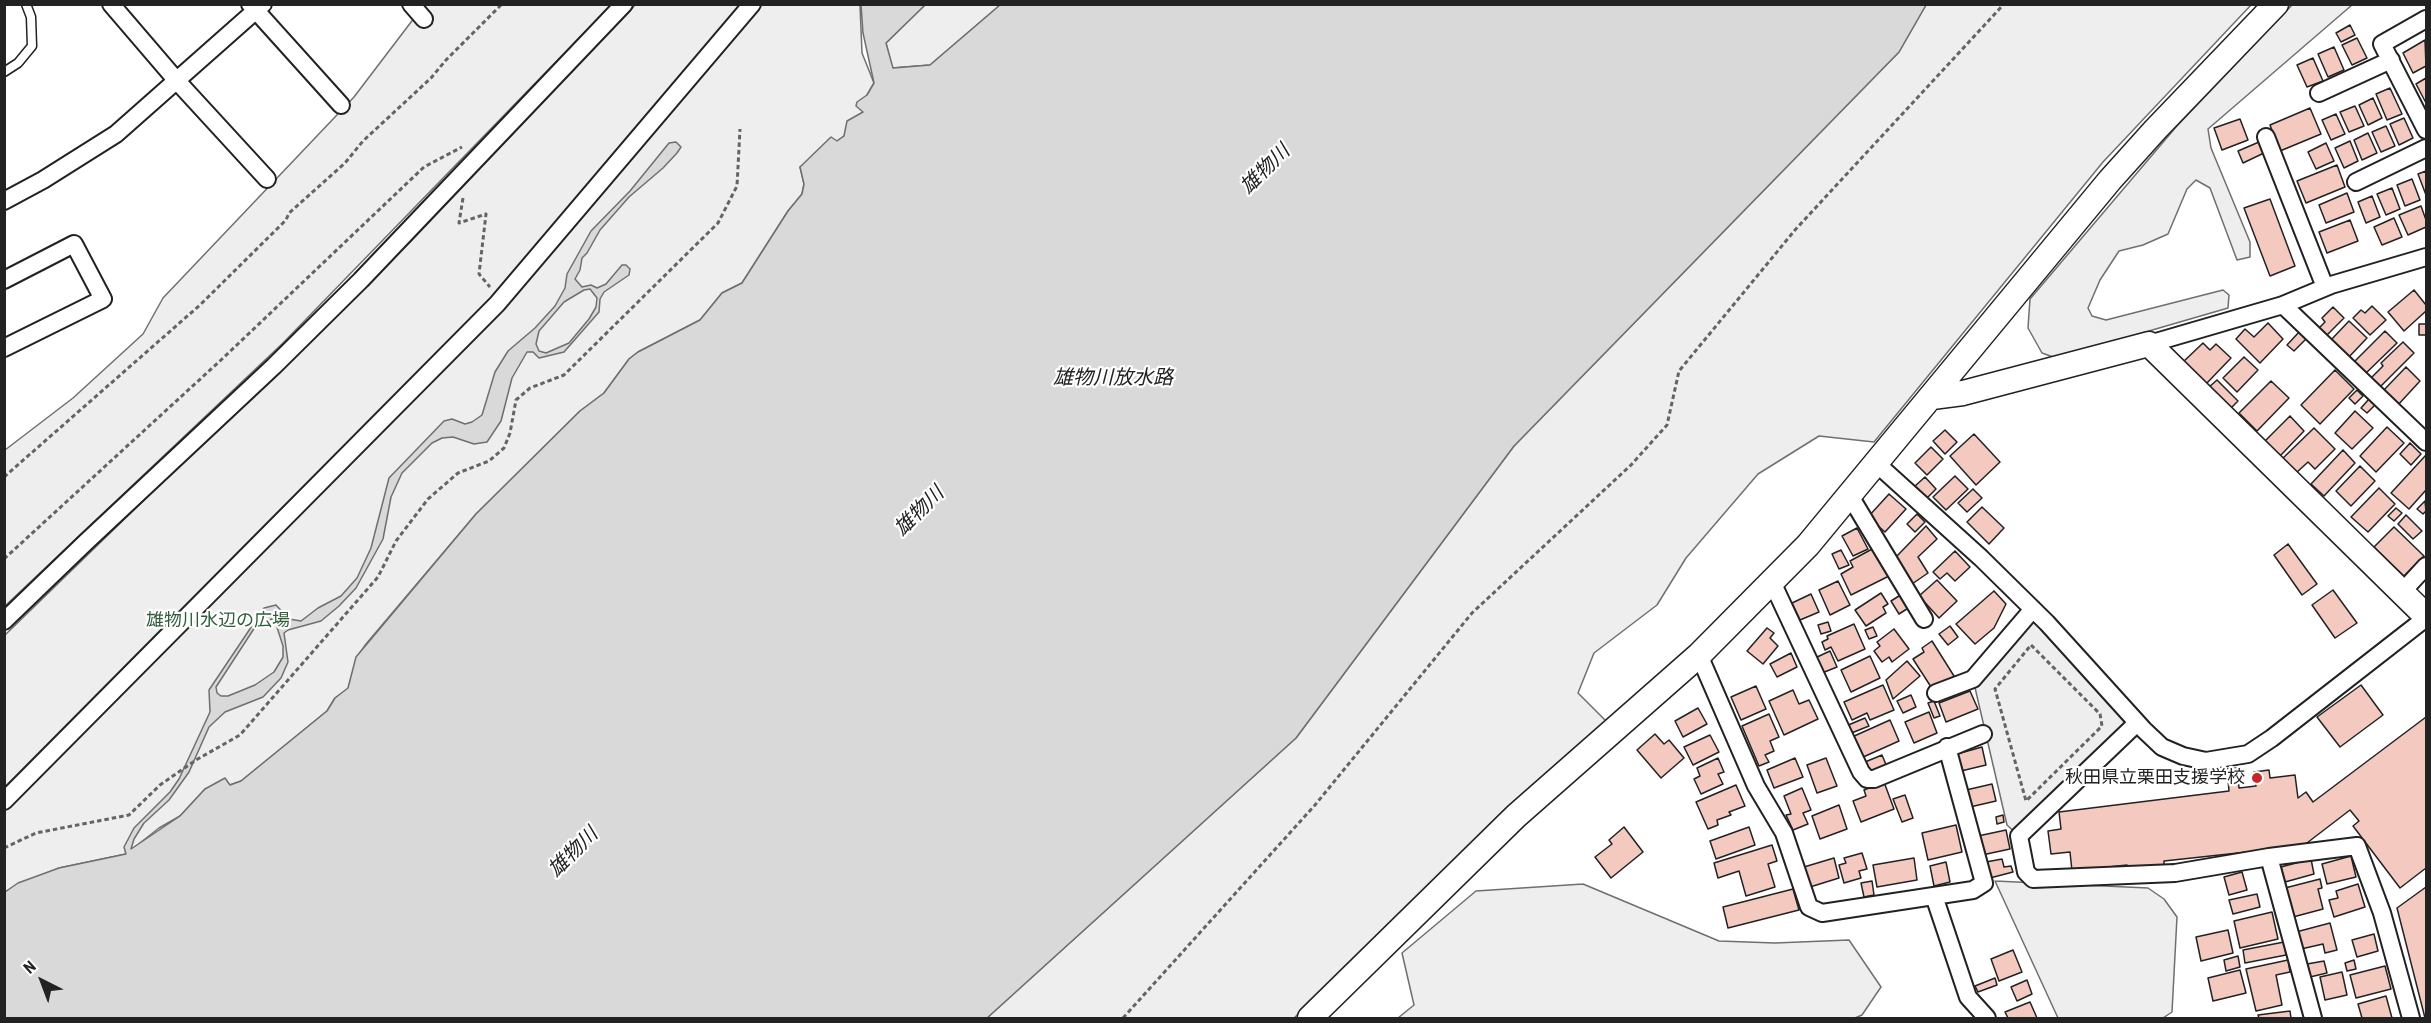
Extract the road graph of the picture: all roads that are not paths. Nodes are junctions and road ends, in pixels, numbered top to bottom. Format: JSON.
{"nodes":[{"id":1,"x":26,"y":4,"type":"edge"},
{"id":2,"x":111,"y":4,"type":"edge"},
{"id":3,"x":411,"y":4,"type":"edge"},
{"id":4,"x":624,"y":4,"type":"edge"},
{"id":5,"x":752,"y":4,"type":"edge"},
{"id":6,"x":2276,"y":4,"type":"edge"},
{"id":7,"x":256,"y":7,"type":"edge"},
{"id":8,"x":424,"y":19,"type":"dead end"},
{"id":9,"x":2427,"y":19,"type":"edge"},
{"id":10,"x":2391,"y":60,"type":"junction"},
{"id":11,"x":4,"y":72,"type":"edge"},
{"id":12,"x":177,"y":81,"type":"junction"},
{"id":13,"x":2319,"y":93,"type":"dead end"},
{"id":14,"x":341,"y":105,"type":"dead end"},
{"id":15,"x":2426,"y":127,"type":"edge"},
{"id":16,"x":2266,"y":137,"type":"dead end"},
{"id":17,"x":2427,"y":148,"type":"edge"},
{"id":18,"x":267,"y":179,"type":"dead end"},
{"id":19,"x":2356,"y":182,"type":"dead end"},
{"id":20,"x":4,"y":201,"type":"edge"},
{"id":21,"x":2427,"y":257,"type":"edge"},
{"id":22,"x":4,"y":280,"type":"edge"},
{"id":23,"x":2325,"y":287,"type":"junction"},
{"id":24,"x":2283,"y":305,"type":"junction"},
{"id":25,"x":2149,"y":344,"type":"junction"},
{"id":26,"x":4,"y":348,"type":"edge"},
{"id":27,"x":1932,"y":397,"type":"junction"},
{"id":28,"x":2427,"y":442,"type":"edge"},
{"id":29,"x":1877,"y":464,"type":"junction"},
{"id":30,"x":1850,"y":496,"type":"junction"},
{"id":31,"x":2427,"y":566,"type":"edge"},
{"id":32,"x":1772,"y":582,"type":"junction"},
{"id":33,"x":2403,"y":591,"type":"junction"},
{"id":34,"x":2033,"y":609,"type":"junction"},
{"id":35,"x":2427,"y":617,"type":"edge"},
{"id":36,"x":1924,"y":619,"type":"dead end"},
{"id":37,"x":4,"y":621,"type":"edge"},
{"id":38,"x":1700,"y":655,"type":"junction"},
{"id":39,"x":1936,"y":693,"type":"dead end"},
{"id":40,"x":2137,"y":723,"type":"junction"},
{"id":41,"x":1983,"y":734,"type":"dead end"},
{"id":42,"x":1947,"y":747,"type":"junction"},
{"id":43,"x":4,"y":801,"type":"edge"},
{"id":44,"x":2269,"y":857,"type":"junction"},
{"id":45,"x":1934,"y":896,"type":"junction"},
{"id":46,"x":1310,"y":1018,"type":"edge"},
{"id":47,"x":1987,"y":1018,"type":"edge"},
{"id":48,"x":2313,"y":1018,"type":"edge"},
{"id":49,"x":2411,"y":1018,"type":"edge"}],
"edges":[{"from":1,"to":11,"type":"lane"},
{"from":2,"to":12,"type":"street"},
{"from":3,"to":8,"type":"street"},
{"from":4,"to":37,"type":"street"},
{"from":5,"to":43,"type":"street"},
{"from":6,"to":27,"type":"street"},
{"from":7,"to":12,"type":"street"},
{"from":7,"to":14,"type":"street"},
{"from":9,"to":10,"type":"street"},
{"from":10,"to":13,"type":"street"},
{"from":10,"to":15,"type":"street"},
{"from":12,"to":18,"type":"street"},
{"from":12,"to":20,"type":"street"},
{"from":16,"to":23,"type":"street"},
{"from":17,"to":19,"type":"street"},
{"from":21,"to":23,"type":"street"},
{"from":22,"to":26,"type":"street"},
{"from":23,"to":24,"type":"street"},
{"from":24,"to":25,"type":"street"},
{"from":24,"to":28,"type":"street"},
{"from":25,"to":27,"type":"street"},
{"from":25,"to":33,"type":"street"},
{"from":27,"to":29,"type":"street"},
{"from":29,"to":30,"type":"street"},
{"from":29,"to":34,"type":"street"},
{"from":30,"to":32,"type":"street"},
{"from":30,"to":36,"type":"street"},
{"from":31,"to":33,"type":"street"},
{"from":32,"to":38,"type":"street"},
{"from":32,"to":42,"type":"street"},
{"from":33,"to":35,"type":"street"},
{"from":34,"to":39,"type":"street"},
{"from":34,"to":40,"type":"street"},
{"from":35,"to":40,"type":"street"},
{"from":38,"to":45,"type":"street"},
{"from":38,"to":46,"type":"street"},
{"from":40,"to":44,"type":"street"},
{"from":41,"to":42,"type":"street"},
{"from":42,"to":45,"type":"street"},
{"from":44,"to":48,"type":"street"},
{"from":44,"to":49,"type":"street"},
{"from":45,"to":47,"type":"street"}]}
